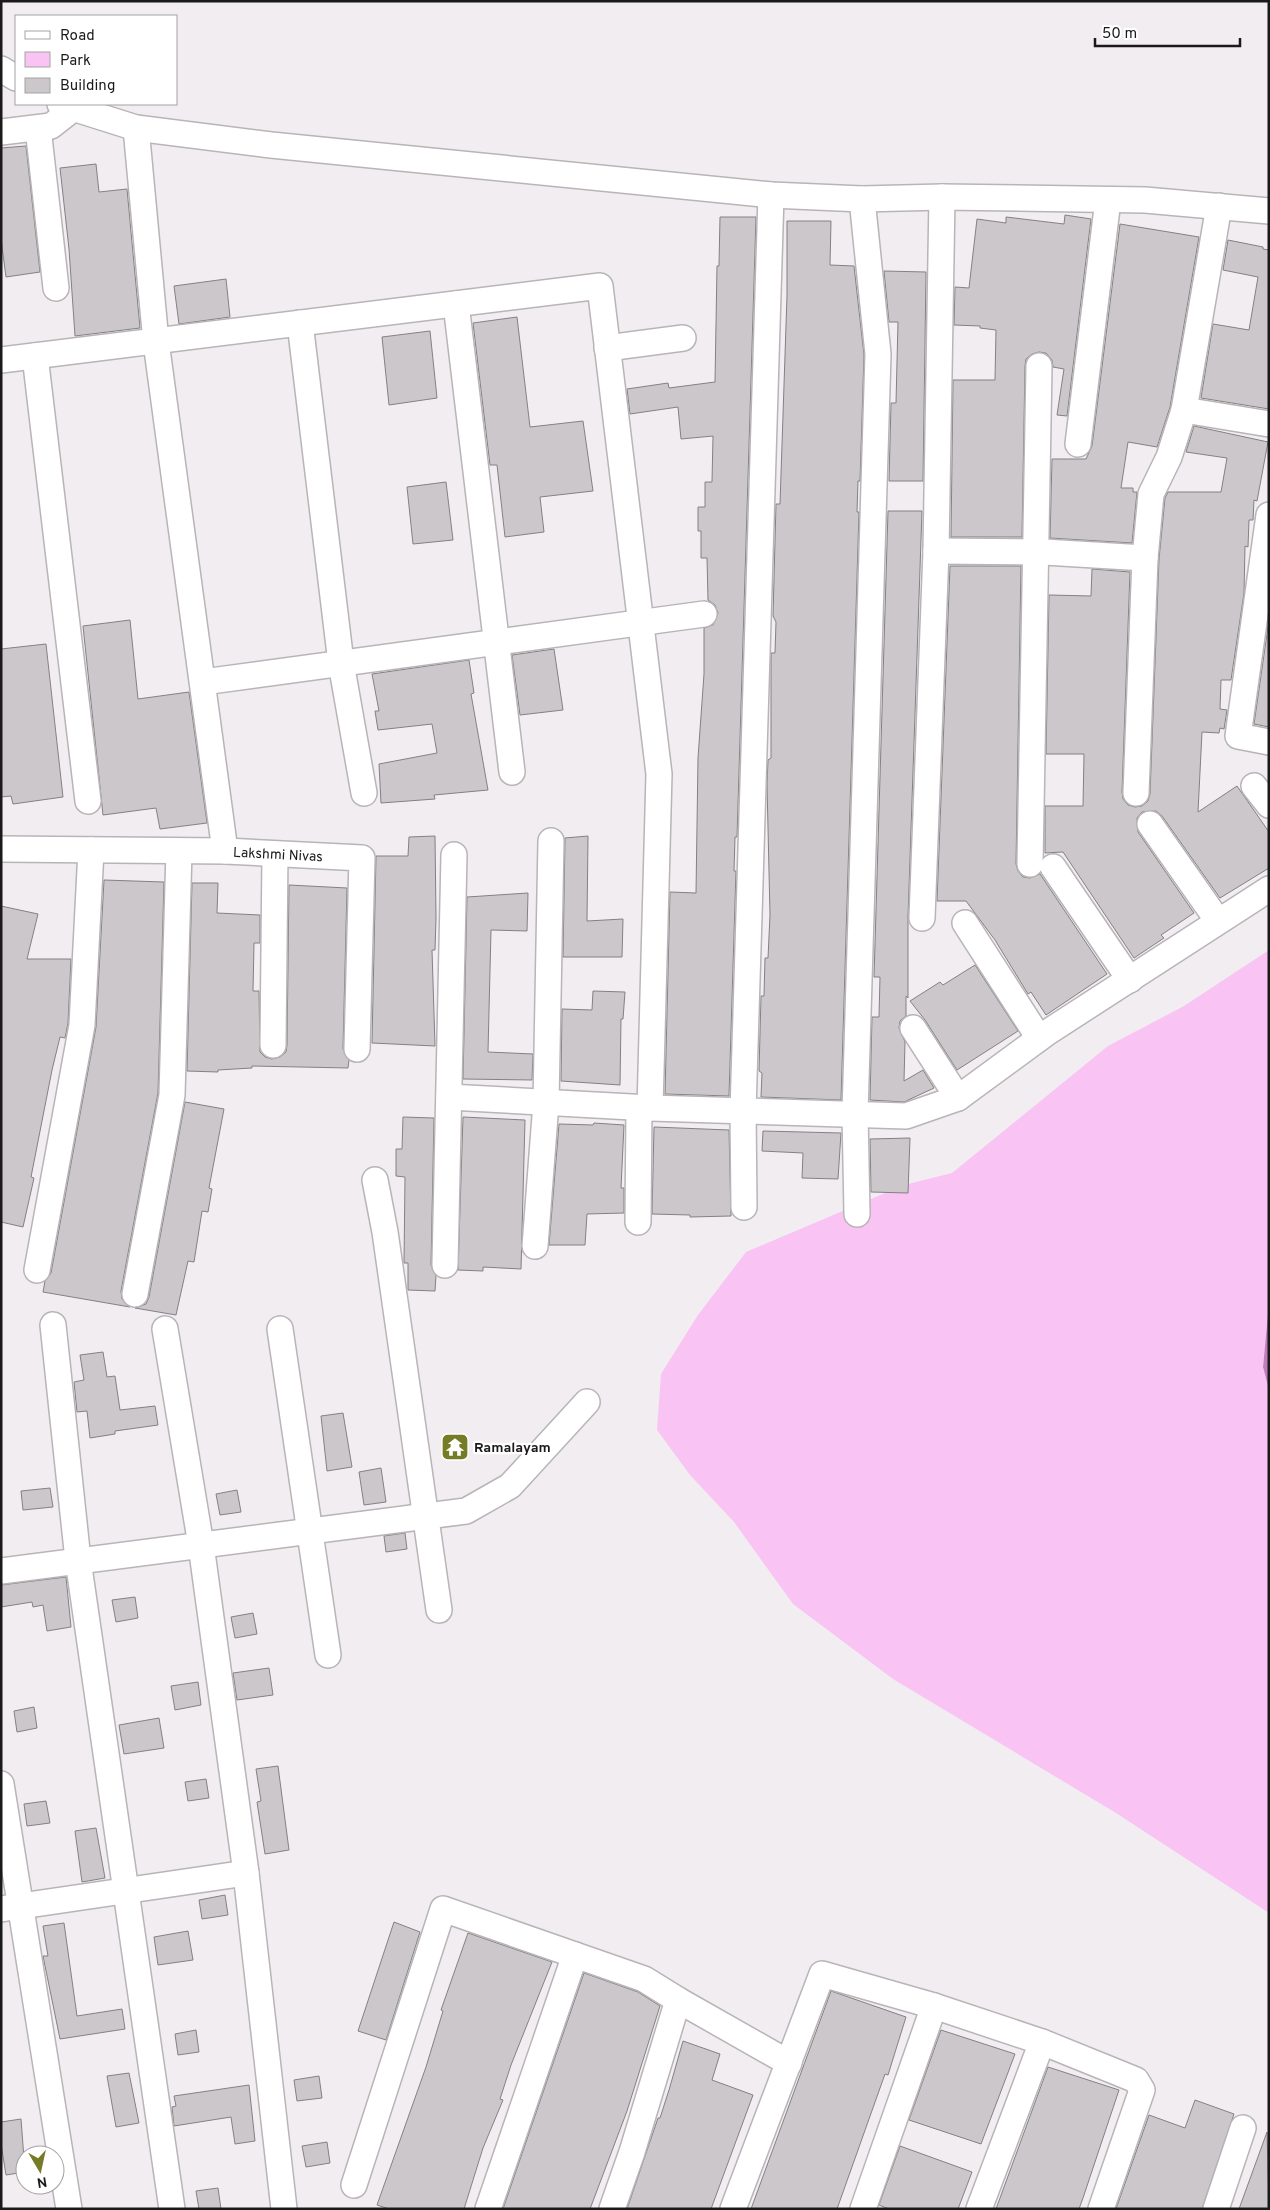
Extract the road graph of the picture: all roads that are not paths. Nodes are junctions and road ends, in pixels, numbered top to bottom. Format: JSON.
{"nodes":[{"id":1,"x":1,"y":69,"type":"edge"},
{"id":2,"x":15,"y":77,"type":"edge"},
{"id":3,"x":67,"y":106,"type":"edge"},
{"id":4,"x":38,"y":128,"type":"junction"},
{"id":5,"x":136,"y":128,"type":"junction"},
{"id":6,"x":1,"y":132,"type":"edge"},
{"id":7,"x":771,"y":195,"type":"junction"},
{"id":8,"x":942,"y":197,"type":"junction"},
{"id":9,"x":862,"y":198,"type":"junction"},
{"id":10,"x":1108,"y":200,"type":"junction"},
{"id":11,"x":1219,"y":206,"type":"junction"},
{"id":12,"x":1269,"y":211,"type":"edge"},
{"id":13,"x":56,"y":288,"type":"dead end"},
{"id":14,"x":456,"y":304,"type":"junction"},
{"id":15,"x":300,"y":323,"type":"junction"},
{"id":16,"x":683,"y":338,"type":"dead end"},
{"id":17,"x":156,"y":342,"type":"junction"},
{"id":18,"x":607,"y":348,"type":"junction"},
{"id":19,"x":35,"y":356,"type":"junction"},
{"id":20,"x":1,"y":360,"type":"edge"},
{"id":21,"x":1039,"y":366,"type":"dead end"},
{"id":22,"x":1184,"y":410,"type":"junction"},
{"id":23,"x":1269,"y":424,"type":"edge"},
{"id":24,"x":1078,"y":444,"type":"dead end"},
{"id":25,"x":1269,"y":515,"type":"edge"},
{"id":26,"x":936,"y":551,"type":"junction"},
{"id":27,"x":1036,"y":552,"type":"junction"},
{"id":28,"x":1146,"y":558,"type":"junction"},
{"id":29,"x":704,"y":614,"type":"dead end"},
{"id":30,"x":641,"y":622,"type":"junction"},
{"id":31,"x":496,"y":642,"type":"junction"},
{"id":32,"x":341,"y":663,"type":"junction"},
{"id":33,"x":203,"y":682,"type":"junction"},
{"id":34,"x":1269,"y":742,"type":"edge"},
{"id":35,"x":512,"y":772,"type":"dead end"},
{"id":36,"x":1254,"y":786,"type":"dead end"},
{"id":37,"x":364,"y":793,"type":"dead end"},
{"id":38,"x":1136,"y":793,"type":"dead end"},
{"id":39,"x":88,"y":801,"type":"dead end"},
{"id":40,"x":1269,"y":805,"type":"edge"},
{"id":41,"x":1150,"y":824,"type":"dead end"},
{"id":42,"x":551,"y":841,"type":"dead end"},
{"id":43,"x":1,"y":849,"type":"edge"},
{"id":44,"x":91,"y":850,"type":"junction"},
{"id":45,"x":179,"y":850,"type":"junction"},
{"id":46,"x":225,"y":851,"type":"junction"},
{"id":47,"x":274,"y":854,"type":"junction"},
{"id":48,"x":454,"y":855,"type":"dead end"},
{"id":49,"x":1269,"y":889,"type":"edge"},
{"id":50,"x":922,"y":918,"type":"dead end"},
{"id":51,"x":1218,"y":921,"type":"junction"},
{"id":52,"x":965,"y":923,"type":"dead end"},
{"id":53,"x":1130,"y":980,"type":"junction"},
{"id":54,"x":913,"y":1028,"type":"dead end"},
{"id":55,"x":1039,"y":1038,"type":"junction"},
{"id":56,"x":273,"y":1045,"type":"dead end"},
{"id":57,"x":357,"y":1049,"type":"dead end"},
{"id":58,"x":449,"y":1097,"type":"junction"},
{"id":59,"x":958,"y":1098,"type":"junction"},
{"id":60,"x":546,"y":1103,"type":"junction"},
{"id":61,"x":644,"y":1108,"type":"junction"},
{"id":62,"x":743,"y":1111,"type":"junction"},
{"id":63,"x":855,"y":1113,"type":"junction"},
{"id":64,"x":375,"y":1180,"type":"dead end"},
{"id":65,"x":744,"y":1207,"type":"dead end"},
{"id":66,"x":856,"y":1214,"type":"dead end"},
{"id":67,"x":638,"y":1222,"type":"dead end"},
{"id":68,"x":535,"y":1246,"type":"dead end"},
{"id":69,"x":445,"y":1265,"type":"dead end"},
{"id":70,"x":38,"y":1270,"type":"dead end"},
{"id":71,"x":134,"y":1294,"type":"dead end"},
{"id":72,"x":53,"y":1324,"type":"dead end"},
{"id":73,"x":165,"y":1329,"type":"dead end"},
{"id":74,"x":280,"y":1330,"type":"dead end"},
{"id":75,"x":587,"y":1402,"type":"dead end"},
{"id":76,"x":425,"y":1516,"type":"junction"},
{"id":77,"x":310,"y":1531,"type":"junction"},
{"id":78,"x":201,"y":1545,"type":"junction"},
{"id":79,"x":78,"y":1560,"type":"junction"},
{"id":80,"x":1,"y":1571,"type":"edge"},
{"id":81,"x":439,"y":1610,"type":"dead end"},
{"id":82,"x":328,"y":1655,"type":"dead end"},
{"id":83,"x":1,"y":1784,"type":"edge"},
{"id":84,"x":246,"y":1873,"type":"junction"},
{"id":85,"x":127,"y":1890,"type":"junction"},
{"id":86,"x":11,"y":1907,"type":"edge"},
{"id":87,"x":575,"y":1955,"type":"junction"},
{"id":88,"x":678,"y":2000,"type":"junction"},
{"id":89,"x":934,"y":2006,"type":"junction"},
{"id":90,"x":1042,"y":2042,"type":"junction"},
{"id":91,"x":789,"y":2063,"type":"junction"},
{"id":92,"x":1243,"y":2128,"type":"dead end"},
{"id":93,"x":354,"y":2185,"type":"dead end"},
{"id":94,"x":68,"y":2209,"type":"edge"},
{"id":95,"x":172,"y":2209,"type":"edge"},
{"id":96,"x":284,"y":2209,"type":"edge"},
{"id":97,"x":488,"y":2209,"type":"edge"},
{"id":98,"x":612,"y":2209,"type":"edge"},
{"id":99,"x":733,"y":2209,"type":"edge"},
{"id":100,"x":863,"y":2209,"type":"edge"},
{"id":101,"x":979,"y":2209,"type":"edge"},
{"id":102,"x":1101,"y":2209,"type":"edge"},
{"id":103,"x":1216,"y":2209,"type":"edge"}],
"edges":[{"from":1,"to":2,"type":"street"},
{"from":3,"to":4,"type":"street"},
{"from":3,"to":5,"type":"street"},
{"from":4,"to":6,"type":"street"},
{"from":4,"to":13,"type":"street"},
{"from":5,"to":7,"type":"street"},
{"from":5,"to":17,"type":"street"},
{"from":7,"to":9,"type":"street"},
{"from":7,"to":62,"type":"street"},
{"from":8,"to":9,"type":"street"},
{"from":8,"to":10,"type":"street"},
{"from":8,"to":26,"type":"street"},
{"from":9,"to":63,"type":"street"},
{"from":10,"to":11,"type":"street"},
{"from":10,"to":24,"type":"street"},
{"from":11,"to":12,"type":"street"},
{"from":11,"to":22,"type":"street"},
{"from":14,"to":15,"type":"street"},
{"from":14,"to":18,"type":"street"},
{"from":14,"to":31,"type":"street"},
{"from":15,"to":17,"type":"street"},
{"from":15,"to":32,"type":"street"},
{"from":16,"to":18,"type":"street"},
{"from":17,"to":19,"type":"street"},
{"from":17,"to":33,"type":"street"},
{"from":18,"to":30,"type":"street"},
{"from":19,"to":20,"type":"street"},
{"from":19,"to":39,"type":"street"},
{"from":21,"to":27,"type":"street"},
{"from":22,"to":23,"type":"street"},
{"from":22,"to":28,"type":"street"},
{"from":25,"to":34,"type":"street"},
{"from":26,"to":27,"type":"street"},
{"from":26,"to":50,"type":"street"},
{"from":27,"to":28,"type":"street"},
{"from":27,"to":53,"type":"street"},
{"from":28,"to":38,"type":"street"},
{"from":29,"to":30,"type":"street"},
{"from":30,"to":31,"type":"street"},
{"from":30,"to":61,"type":"street"},
{"from":31,"to":32,"type":"street"},
{"from":31,"to":35,"type":"street"},
{"from":32,"to":33,"type":"street"},
{"from":32,"to":37,"type":"street"},
{"from":33,"to":46,"type":"street"},
{"from":36,"to":40,"type":"street"},
{"from":41,"to":51,"type":"street"},
{"from":42,"to":60,"type":"street"},
{"from":43,"to":44,"type":"street","name":"Lakshmi Nivas"},
{"from":44,"to":45,"type":"street","name":"Lakshmi Nivas"},
{"from":44,"to":70,"type":"street"},
{"from":45,"to":46,"type":"street","name":"Lakshmi Nivas"},
{"from":45,"to":71,"type":"street"},
{"from":46,"to":47,"type":"street","name":"Lakshmi Nivas"},
{"from":47,"to":56,"type":"street"},
{"from":47,"to":57,"type":"street","name":"Lakshmi Nivas"},
{"from":48,"to":58,"type":"street"},
{"from":49,"to":51,"type":"street"},
{"from":51,"to":53,"type":"street"},
{"from":52,"to":55,"type":"street"},
{"from":53,"to":55,"type":"street"},
{"from":54,"to":59,"type":"street"},
{"from":55,"to":59,"type":"street"},
{"from":58,"to":60,"type":"street"},
{"from":58,"to":69,"type":"street"},
{"from":59,"to":63,"type":"street"},
{"from":60,"to":61,"type":"street"},
{"from":60,"to":68,"type":"street"},
{"from":61,"to":62,"type":"street"},
{"from":61,"to":67,"type":"street"},
{"from":62,"to":63,"type":"street"},
{"from":62,"to":65,"type":"street"},
{"from":63,"to":66,"type":"street"},
{"from":64,"to":76,"type":"street"},
{"from":72,"to":79,"type":"street"},
{"from":73,"to":78,"type":"street"},
{"from":74,"to":77,"type":"street"},
{"from":75,"to":76,"type":"street"},
{"from":76,"to":77,"type":"street"},
{"from":76,"to":81,"type":"street"},
{"from":77,"to":78,"type":"street"},
{"from":77,"to":82,"type":"street"},
{"from":78,"to":79,"type":"street"},
{"from":78,"to":84,"type":"street"},
{"from":79,"to":80,"type":"street"},
{"from":79,"to":85,"type":"street"},
{"from":83,"to":86,"type":"street"},
{"from":84,"to":85,"type":"street"},
{"from":84,"to":96,"type":"street"},
{"from":85,"to":86,"type":"street"},
{"from":85,"to":95,"type":"street"},
{"from":86,"to":94,"type":"street"},
{"from":87,"to":88,"type":"street"},
{"from":87,"to":93,"type":"street"},
{"from":87,"to":97,"type":"street"},
{"from":88,"to":91,"type":"street"},
{"from":88,"to":98,"type":"street"},
{"from":89,"to":90,"type":"street"},
{"from":89,"to":91,"type":"street"},
{"from":89,"to":100,"type":"street"},
{"from":90,"to":101,"type":"street"},
{"from":90,"to":102,"type":"street"},
{"from":91,"to":99,"type":"street"},
{"from":92,"to":103,"type":"street"}]}
